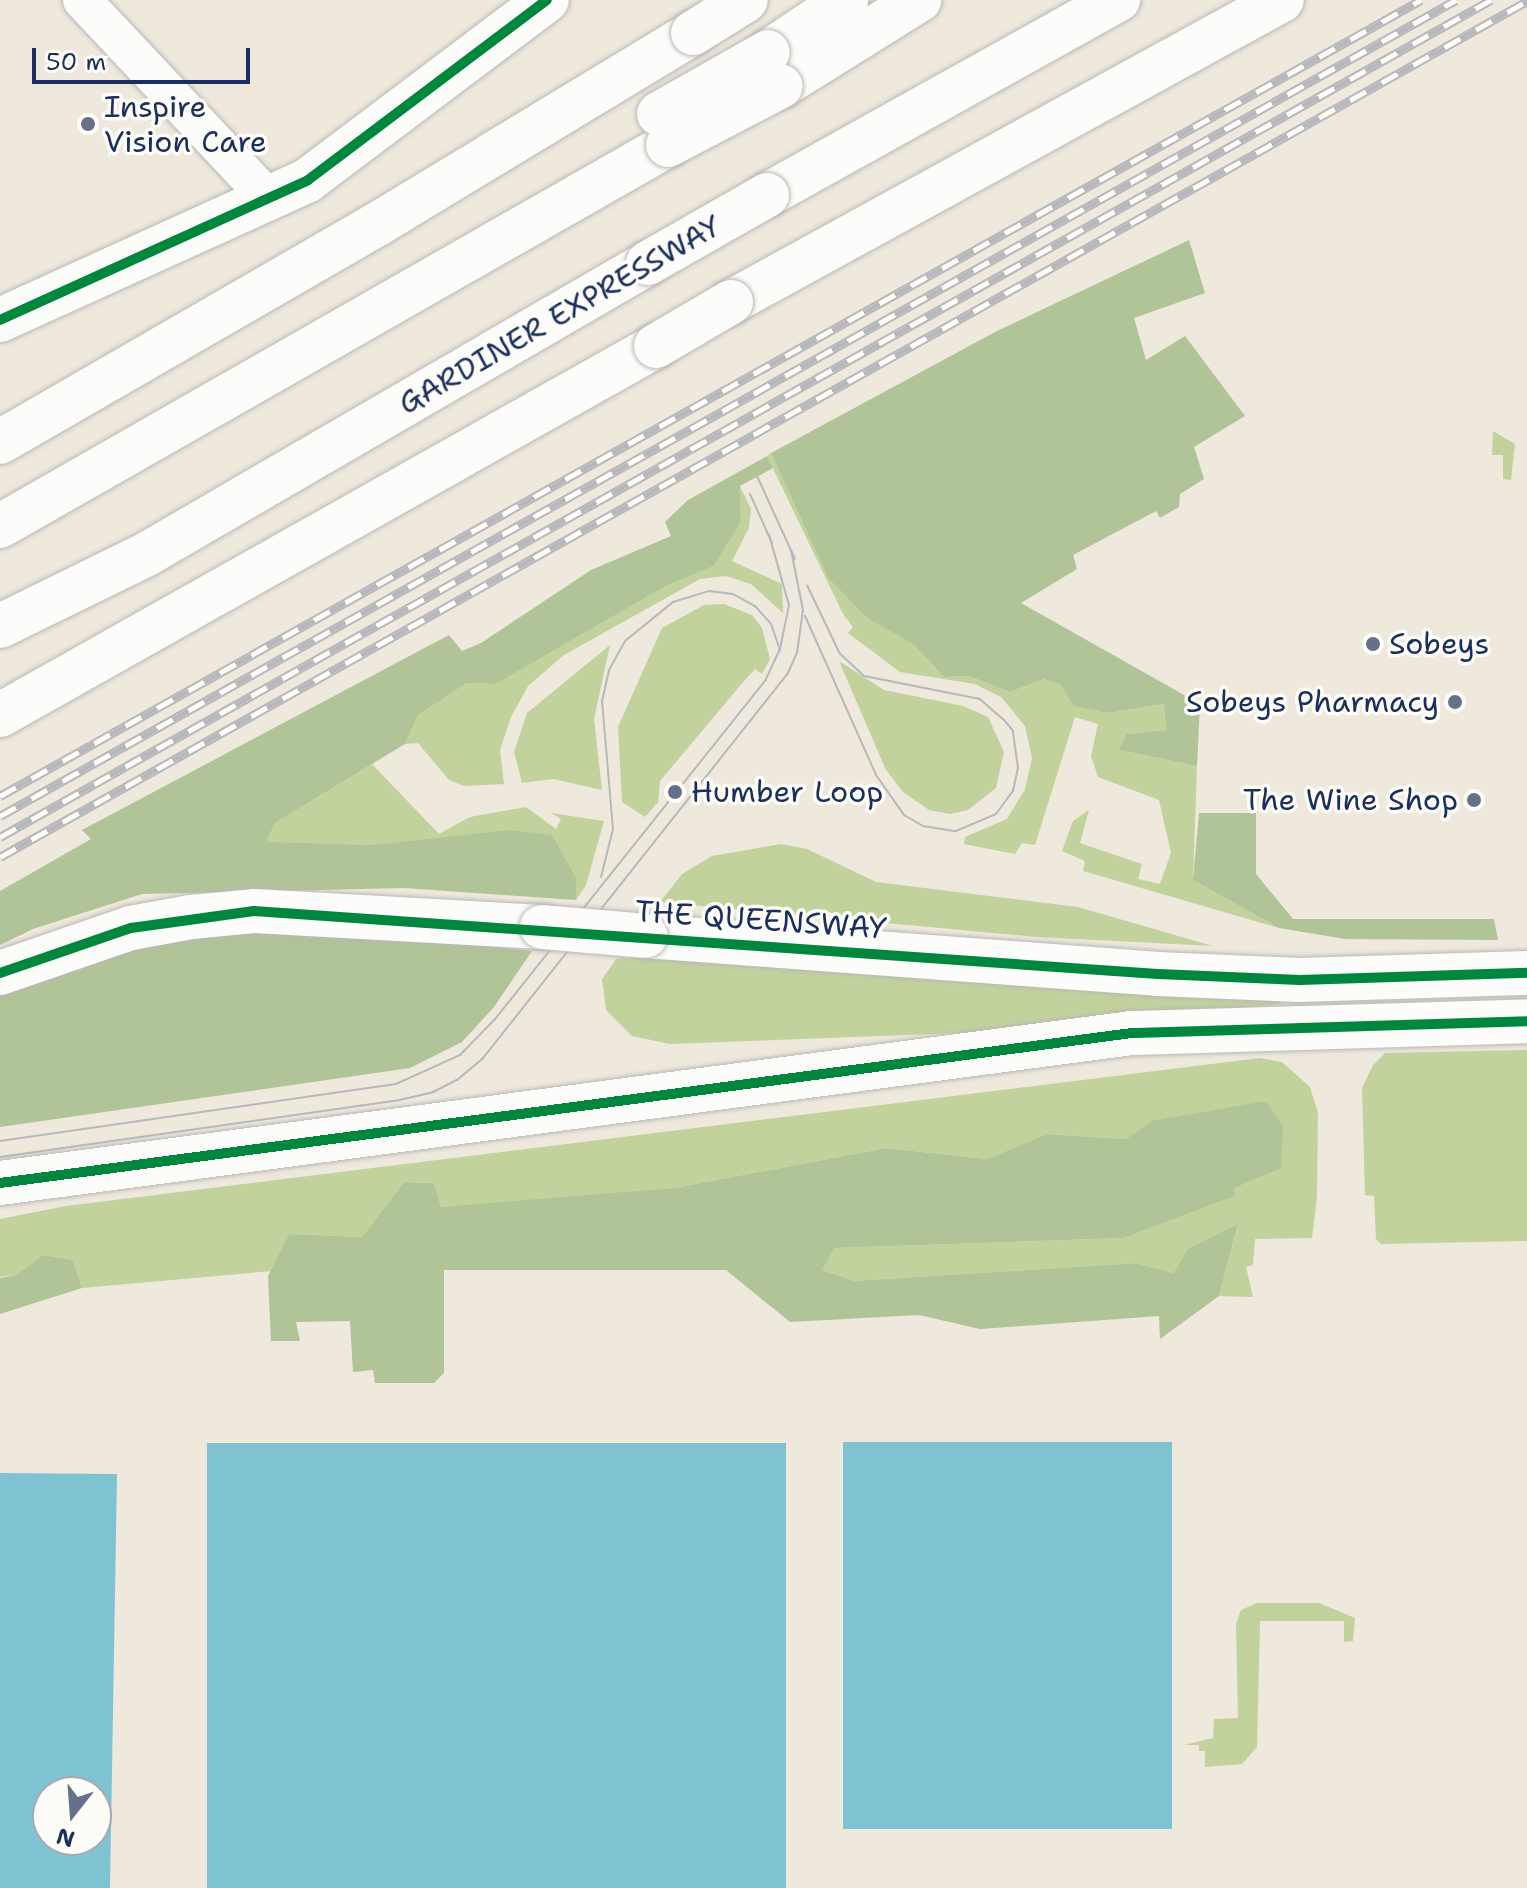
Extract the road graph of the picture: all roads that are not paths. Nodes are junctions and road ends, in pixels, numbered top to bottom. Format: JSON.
{"nodes":[{"id":1,"x":82,"y":0,"type":"edge"},
{"id":2,"x":547,"y":0,"type":"edge"},
{"id":3,"x":746,"y":0,"type":"edge"},
{"id":4,"x":846,"y":0,"type":"edge"},
{"id":5,"x":919,"y":0,"type":"edge"},
{"id":6,"x":1118,"y":0,"type":"edge"},
{"id":7,"x":1282,"y":0,"type":"edge"},
{"id":8,"x":774,"y":69,"type":"junction"},
{"id":9,"x":268,"y":198,"type":"junction"},
{"id":10,"x":0,"y":320,"type":"edge"},
{"id":11,"x":0,"y":442,"type":"edge"},
{"id":12,"x":0,"y":526,"type":"edge"},
{"id":13,"x":147,"y":554,"type":"junction"},
{"id":14,"x":0,"y":626,"type":"edge"},
{"id":15,"x":0,"y":649,"type":"edge"},
{"id":16,"x":0,"y":715,"type":"edge"},
{"id":17,"x":0,"y":973,"type":"edge"},
{"id":18,"x":1527,"y":973,"type":"edge"},
{"id":19,"x":1527,"y":1021,"type":"edge"},
{"id":20,"x":0,"y":1183,"type":"edge"}],
"edges":[{"from":1,"to":9,"type":"street"},
{"from":2,"to":9,"type":"main road"},
{"from":3,"to":11,"type":"main road","bridge":true},
{"from":4,"to":8,"type":"main road"},
{"from":5,"to":8,"type":"main road"},
{"from":6,"to":13,"type":"main road","name":"GARDINER EXPRESSWAY","bridge":true},
{"from":7,"to":16,"type":"main road","bridge":true},
{"from":8,"to":12,"type":"main road","bridge":true},
{"from":9,"to":10,"type":"main road"},
{"from":13,"to":14,"type":"main road","name":"GARDINER EXPRESSWAY"},
{"from":13,"to":15,"type":"main road"},
{"from":17,"to":18,"type":"main road","name":"THE QUEENSWAY","bridge":true},
{"from":19,"to":20,"type":"main road"}]}
